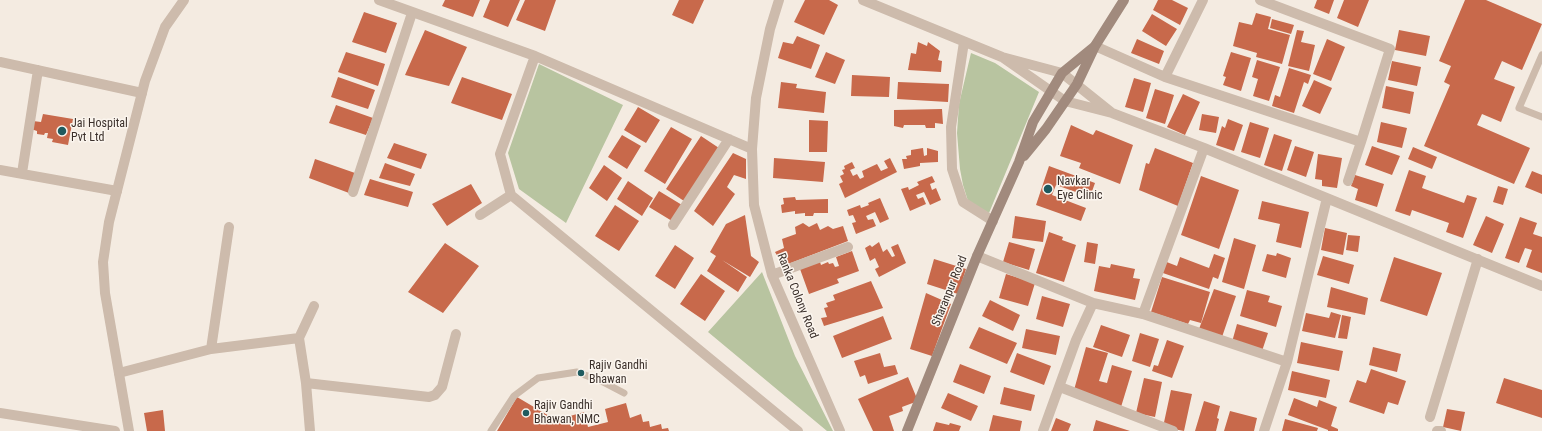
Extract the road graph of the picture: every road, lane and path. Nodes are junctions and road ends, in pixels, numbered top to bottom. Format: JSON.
{"nodes":[{"id":1,"x":184,"y":0,"type":"edge"},
{"id":2,"x":379,"y":0,"type":"edge"},
{"id":3,"x":779,"y":0,"type":"edge"},
{"id":4,"x":863,"y":0,"type":"edge"},
{"id":5,"x":1124,"y":0,"type":"edge"},
{"id":6,"x":1203,"y":0,"type":"edge"},
{"id":7,"x":1260,"y":0,"type":"edge"},
{"id":8,"x":412,"y":13,"type":"junction"},
{"id":9,"x":964,"y":42,"type":"junction"},
{"id":10,"x":1095,"y":46,"type":"junction"},
{"id":11,"x":1542,"y":55,"type":"edge"},
{"id":12,"x":535,"y":56,"type":"junction"},
{"id":13,"x":1002,"y":57,"type":"junction"},
{"id":14,"x":0,"y":62,"type":"edge"},
{"id":15,"x":38,"y":70,"type":"junction"},
{"id":16,"x":1062,"y":73,"type":"junction"},
{"id":17,"x":1165,"y":77,"type":"junction"},
{"id":18,"x":1077,"y":84,"type":"junction"},
{"id":19,"x":1050,"y":92,"type":"junction"},
{"id":20,"x":142,"y":93,"type":"junction"},
{"id":21,"x":1065,"y":101,"type":"junction"},
{"id":22,"x":1112,"y":113,"type":"junction"},
{"id":23,"x":1542,"y":117,"type":"edge"},
{"id":24,"x":729,"y":139,"type":"junction"},
{"id":25,"x":1361,"y":142,"type":"junction"},
{"id":26,"x":1204,"y":148,"type":"junction"},
{"id":27,"x":752,"y":149,"type":"junction"},
{"id":28,"x":1019,"y":162,"type":"junction"},
{"id":29,"x":0,"y":170,"type":"edge"},
{"id":30,"x":22,"y":173,"type":"junction"},
{"id":31,"x":1348,"y":181,"type":"dead end"},
{"id":32,"x":117,"y":191,"type":"junction"},
{"id":33,"x":353,"y":192,"type":"dead end"},
{"id":34,"x":511,"y":196,"type":"junction"},
{"id":35,"x":1328,"y":198,"type":"junction"},
{"id":36,"x":480,"y":215,"type":"dead end"},
{"id":37,"x":993,"y":221,"type":"junction"},
{"id":38,"x":229,"y":226,"type":"dead end"},
{"id":39,"x":673,"y":226,"type":"dead end"},
{"id":40,"x":848,"y":247,"type":"dead end"},
{"id":41,"x":977,"y":256,"type":"junction"},
{"id":42,"x":1478,"y":260,"type":"junction"},
{"id":43,"x":772,"y":275,"type":"junction"},
{"id":44,"x":1542,"y":286,"type":"edge"},
{"id":45,"x":1093,"y":303,"type":"junction"},
{"id":46,"x":314,"y":306,"type":"dead end"},
{"id":47,"x":1143,"y":314,"type":"junction"},
{"id":48,"x":456,"y":334,"type":"dead end"},
{"id":49,"x":299,"y":338,"type":"junction"},
{"id":50,"x":211,"y":349,"type":"junction"},
{"id":51,"x":1287,"y":362,"type":"junction"},
{"id":52,"x":119,"y":372,"type":"junction"},
{"id":53,"x":306,"y":383,"type":"junction"},
{"id":54,"x":1060,"y":387,"type":"junction"},
{"id":55,"x":624,"y":392,"type":"dead end"},
{"id":56,"x":0,"y":413,"type":"edge"},
{"id":57,"x":1430,"y":417,"type":"dead end"},
{"id":58,"x":115,"y":431,"type":"edge"},
{"id":59,"x":129,"y":431,"type":"edge"},
{"id":60,"x":310,"y":431,"type":"edge"},
{"id":61,"x":491,"y":431,"type":"edge"},
{"id":62,"x":798,"y":431,"type":"edge"},
{"id":63,"x":840,"y":431,"type":"edge"},
{"id":64,"x":908,"y":431,"type":"edge"},
{"id":65,"x":1042,"y":431,"type":"edge"},
{"id":66,"x":1172,"y":431,"type":"edge"},
{"id":67,"x":1264,"y":431,"type":"edge"},
{"id":68,"x":1437,"y":431,"type":"edge"},
{"id":69,"x":1441,"y":431,"type":"edge"}],
"edges":[{"from":1,"to":20,"type":"street"},
{"from":2,"to":8,"type":"street"},
{"from":3,"to":27,"type":"street","name":"Ranka Colony Road"},
{"from":4,"to":9,"type":"street"},
{"from":5,"to":10,"type":"main road","name":"Sharanpur Road"},
{"from":6,"to":17,"type":"street"},
{"from":7,"to":25,"type":"street"},
{"from":8,"to":12,"type":"street"},
{"from":8,"to":33,"type":"street"},
{"from":9,"to":13,"type":"street"},
{"from":9,"to":37,"type":"street"},
{"from":10,"to":16,"type":"main road","name":"Sharanpur Road"},
{"from":10,"to":17,"type":"street"},
{"from":10,"to":18,"type":"main road","name":"Sharanpur Road"},
{"from":11,"to":23,"type":"lane"},
{"from":12,"to":24,"type":"street"},
{"from":12,"to":34,"type":"street"},
{"from":13,"to":16,"type":"street"},
{"from":13,"to":19,"type":"street"},
{"from":14,"to":15,"type":"street"},
{"from":15,"to":20,"type":"street"},
{"from":15,"to":30,"type":"street"},
{"from":16,"to":18,"type":"street"},
{"from":16,"to":19,"type":"main road","name":"Sharanpur Road"},
{"from":17,"to":25,"type":"street"},
{"from":18,"to":21,"type":"main road","name":"Sharanpur Road"},
{"from":18,"to":22,"type":"street"},
{"from":19,"to":21,"type":"street"},
{"from":19,"to":28,"type":"main road","name":"Sharanpur Road"},
{"from":20,"to":32,"type":"street"},
{"from":21,"to":22,"type":"street"},
{"from":21,"to":28,"type":"main road","name":"Sharanpur Road"},
{"from":22,"to":26,"type":"street"},
{"from":24,"to":27,"type":"street"},
{"from":24,"to":39,"type":"street"},
{"from":25,"to":31,"type":"street"},
{"from":26,"to":35,"type":"street"},
{"from":26,"to":47,"type":"street"},
{"from":27,"to":43,"type":"street","name":"Ranka Colony Road"},
{"from":28,"to":37,"type":"main road","name":"Sharanpur Road"},
{"from":29,"to":30,"type":"street"},
{"from":30,"to":32,"type":"street"},
{"from":32,"to":52,"type":"street"},
{"from":34,"to":36,"type":"street"},
{"from":34,"to":62,"type":"street"},
{"from":35,"to":42,"type":"street"},
{"from":35,"to":51,"type":"street"},
{"from":37,"to":41,"type":"main road","name":"Sharanpur Road"},
{"from":38,"to":50,"type":"street"},
{"from":40,"to":43,"type":"street"},
{"from":41,"to":45,"type":"street"},
{"from":41,"to":64,"type":"main road","name":"Sharanpur Road"},
{"from":42,"to":44,"type":"street"},
{"from":42,"to":57,"type":"street"},
{"from":43,"to":63,"type":"street","name":"Ranka Colony Road"},
{"from":45,"to":47,"type":"street"},
{"from":45,"to":54,"type":"street"},
{"from":46,"to":49,"type":"street"},
{"from":47,"to":51,"type":"street"},
{"from":48,"to":53,"type":"street"},
{"from":49,"to":50,"type":"street"},
{"from":49,"to":53,"type":"street"},
{"from":50,"to":52,"type":"street"},
{"from":51,"to":67,"type":"street"},
{"from":52,"to":59,"type":"street"},
{"from":53,"to":60,"type":"street"},
{"from":54,"to":65,"type":"street"},
{"from":54,"to":66,"type":"street"},
{"from":55,"to":61,"type":"lane"},
{"from":56,"to":58,"type":"street"},
{"from":68,"to":69,"type":"street"}]}
